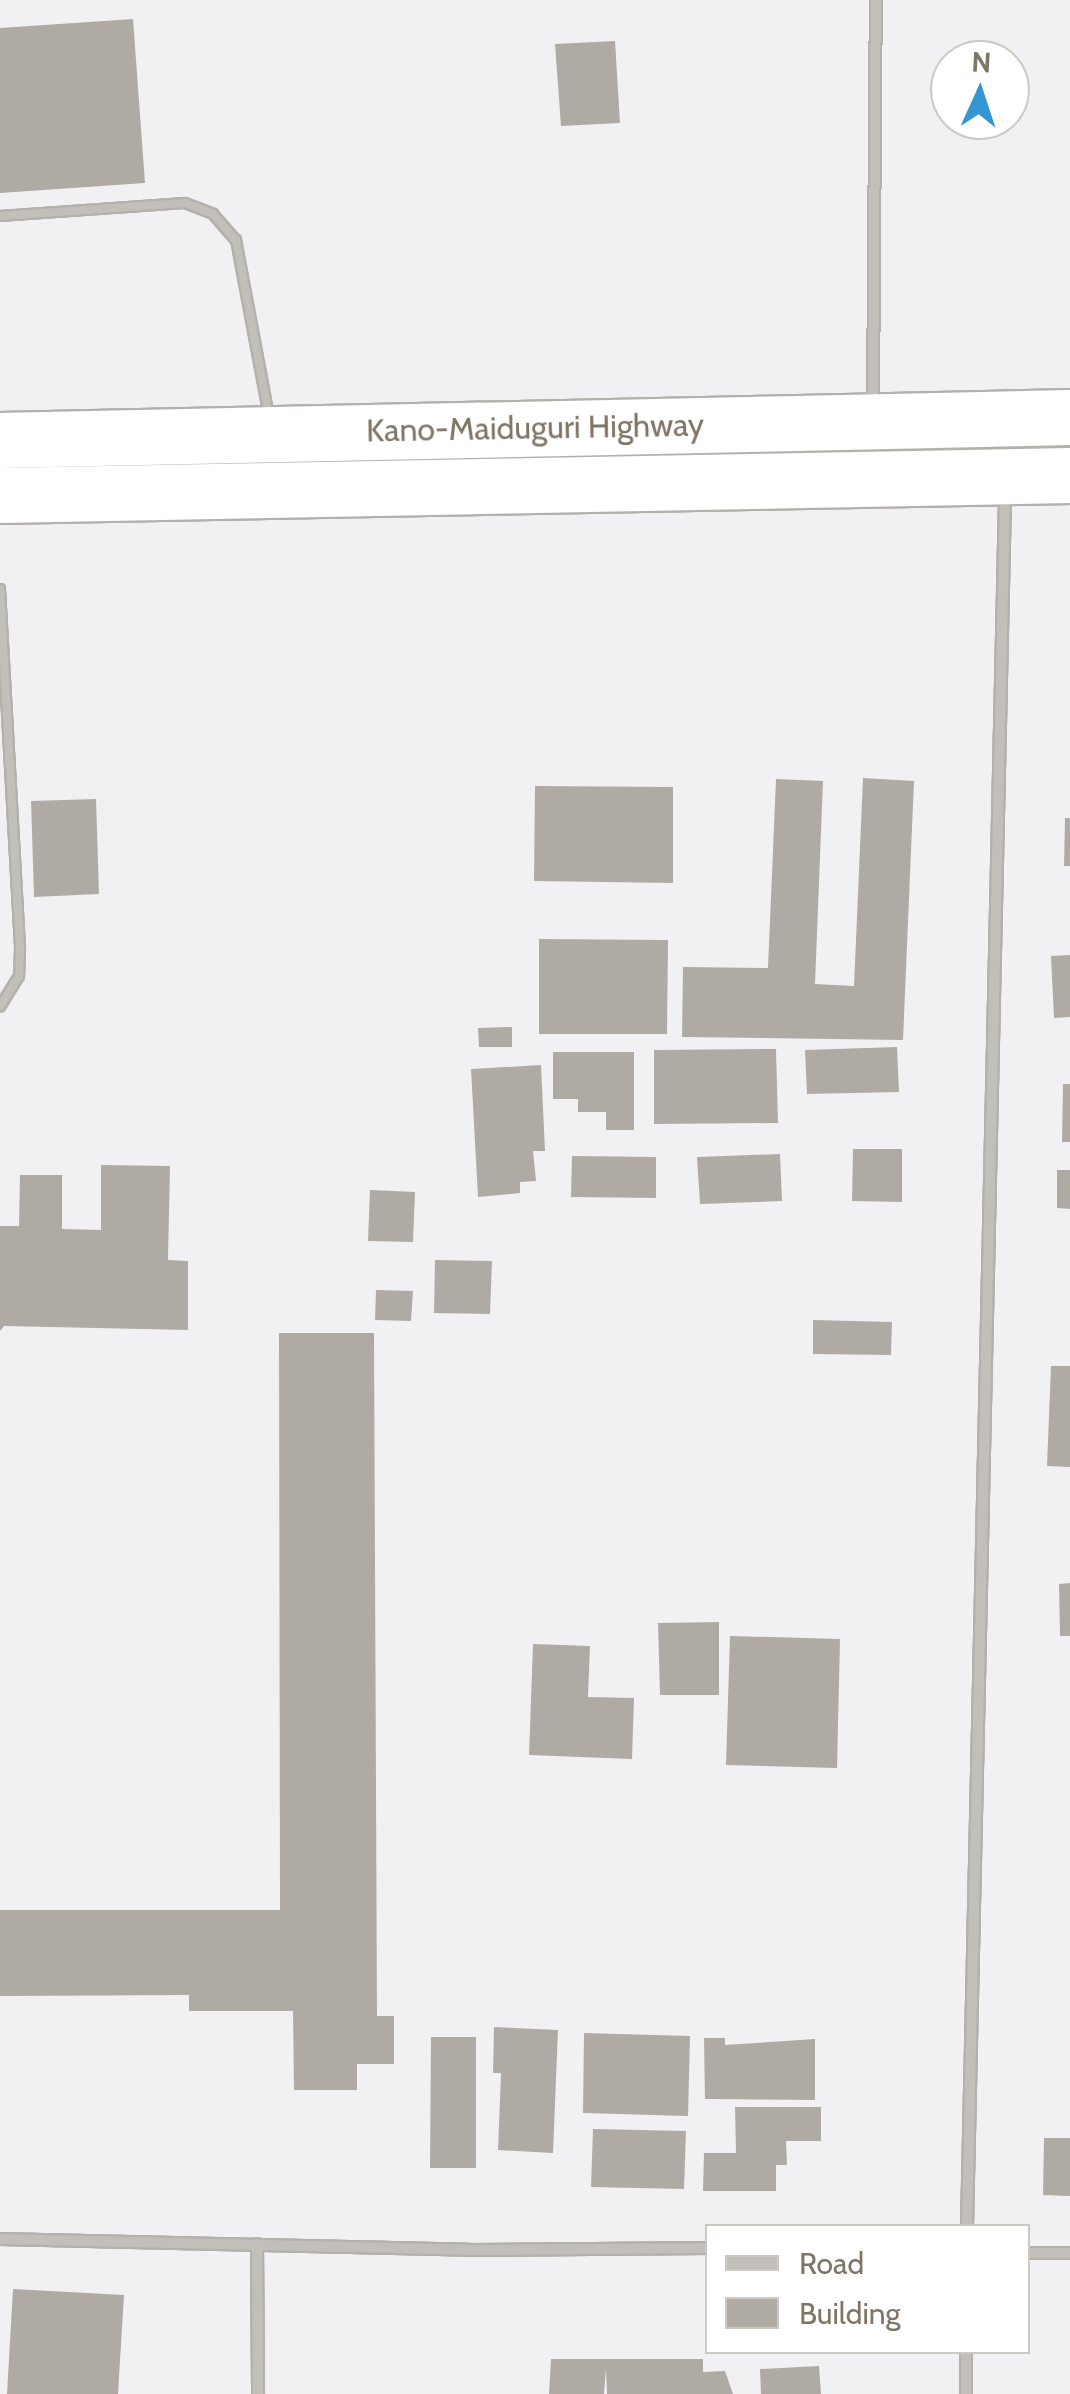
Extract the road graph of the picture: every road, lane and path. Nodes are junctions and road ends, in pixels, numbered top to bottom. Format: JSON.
{"nodes":[{"id":1,"x":876,"y":0,"type":"edge"},
{"id":2,"x":0,"y":216,"type":"edge"},
{"id":3,"x":1070,"y":416,"type":"edge"},
{"id":4,"x":873,"y":421,"type":"junction"},
{"id":5,"x":272,"y":434,"type":"junction"},
{"id":6,"x":0,"y":440,"type":"edge"},
{"id":7,"x":1070,"y":475,"type":"edge"},
{"id":8,"x":1006,"y":476,"type":"junction"},
{"id":9,"x":0,"y":495,"type":"edge"},
{"id":10,"x":0,"y":590,"type":"edge"},
{"id":11,"x":0,"y":1007,"type":"edge"},
{"id":12,"x":967,"y":2224,"type":"edge"},
{"id":13,"x":0,"y":2239,"type":"edge"},
{"id":14,"x":257,"y":2244,"type":"junction"},
{"id":15,"x":705,"y":2248,"type":"edge"},
{"id":16,"x":1030,"y":2253,"type":"edge"},
{"id":17,"x":1070,"y":2253,"type":"edge"},
{"id":18,"x":966,"y":2354,"type":"edge"},
{"id":19,"x":258,"y":2394,"type":"edge"},
{"id":20,"x":966,"y":2394,"type":"edge"}],
"edges":[{"from":1,"to":4,"type":"street"},
{"from":2,"to":5,"type":"lane"},
{"from":3,"to":4,"type":"highway","name":"Kano-Maiduguri Highway"},
{"from":4,"to":5,"type":"highway","name":"Kano-Maiduguri Highway"},
{"from":5,"to":6,"type":"highway","name":"Kano-Maiduguri Highway"},
{"from":7,"to":8,"type":"highway","name":"Kano-Maiduguri Highway"},
{"from":8,"to":9,"type":"highway","name":"Kano-Maiduguri Highway"},
{"from":8,"to":12,"type":"street"},
{"from":10,"to":11,"type":"lane"},
{"from":13,"to":14,"type":"street"},
{"from":14,"to":15,"type":"street"},
{"from":14,"to":19,"type":"street"},
{"from":16,"to":17,"type":"street"},
{"from":18,"to":20,"type":"street"}]}
